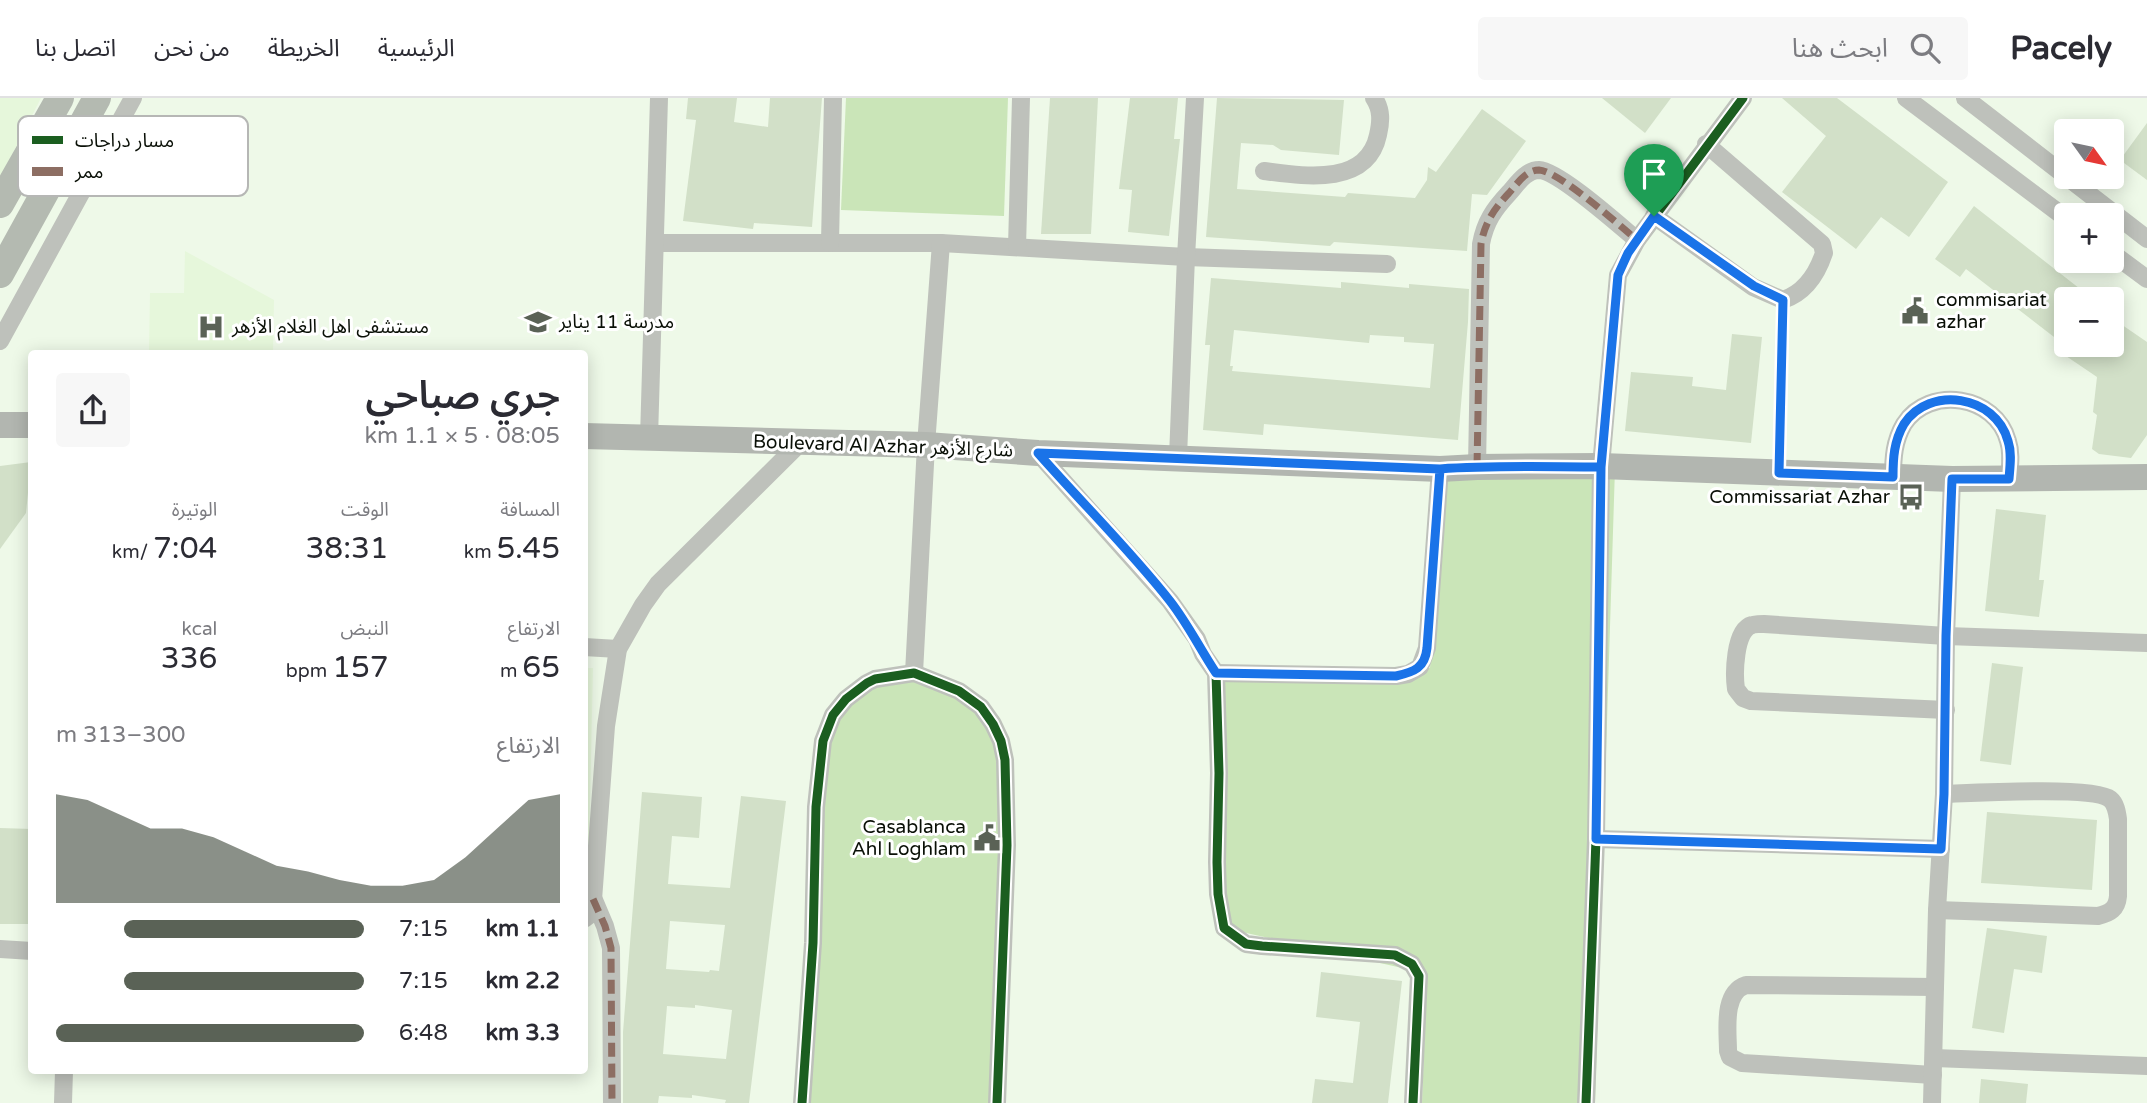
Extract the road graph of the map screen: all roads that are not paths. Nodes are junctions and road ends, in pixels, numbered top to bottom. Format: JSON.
{"nodes":[{"id":1,"x":60,"y":98,"type":"edge"},
{"id":2,"x":97,"y":98,"type":"edge"},
{"id":3,"x":133,"y":98,"type":"edge"},
{"id":4,"x":660,"y":98,"type":"edge"},
{"id":5,"x":833,"y":98,"type":"edge"},
{"id":6,"x":1021,"y":98,"type":"edge"},
{"id":7,"x":1195,"y":98,"type":"edge"},
{"id":8,"x":1374,"y":98,"type":"edge"},
{"id":9,"x":1743,"y":98,"type":"edge"},
{"id":10,"x":1906,"y":98,"type":"edge"},
{"id":11,"x":1965,"y":98,"type":"edge"},
{"id":12,"x":50,"y":116,"type":"edge"},
{"id":13,"x":87,"y":116,"type":"edge"},
{"id":14,"x":123,"y":116,"type":"edge"},
{"id":15,"x":1706,"y":145,"type":"junction"},
{"id":16,"x":2054,"y":167,"type":"edge"},
{"id":17,"x":1264,"y":171,"type":"dead end"},
{"id":18,"x":18,"y":172,"type":"edge"},
{"id":19,"x":2082,"y":189,"type":"edge"},
{"id":20,"x":43,"y":196,"type":"edge"},
{"id":21,"x":79,"y":196,"type":"edge"},
{"id":22,"x":0,"y":204,"type":"edge"},
{"id":23,"x":2054,"y":209,"type":"edge"},
{"id":24,"x":1654,"y":216,"type":"junction"},
{"id":25,"x":2147,"y":239,"type":"edge"},
{"id":26,"x":1637,"y":240,"type":"junction"},
{"id":27,"x":655,"y":243,"type":"junction"},
{"id":28,"x":830,"y":243,"type":"junction"},
{"id":29,"x":941,"y":243,"type":"junction"},
{"id":30,"x":1017,"y":247,"type":"junction"},
{"id":31,"x":1185,"y":257,"type":"junction"},
{"id":32,"x":2124,"y":262,"type":"edge"},
{"id":33,"x":1387,"y":264,"type":"dead end"},
{"id":34,"x":0,"y":274,"type":"edge"},
{"id":35,"x":2147,"y":279,"type":"edge"},
{"id":36,"x":1783,"y":300,"type":"junction"},
{"id":37,"x":0,"y":341,"type":"edge"},
{"id":38,"x":0,"y":425,"type":"edge"},
{"id":39,"x":28,"y":425,"type":"edge"},
{"id":40,"x":588,"y":436,"type":"edge"},
{"id":41,"x":649,"y":438,"type":"junction"},
{"id":42,"x":801,"y":442,"type":"junction"},
{"id":43,"x":926,"y":445,"type":"junction"},
{"id":44,"x":1038,"y":453,"type":"junction"},
{"id":45,"x":1178,"y":457,"type":"junction"},
{"id":46,"x":1477,"y":467,"type":"junction"},
{"id":47,"x":1601,"y":467,"type":"junction"},
{"id":48,"x":1440,"y":469,"type":"junction"},
{"id":49,"x":1779,"y":473,"type":"junction"},
{"id":50,"x":1893,"y":477,"type":"junction"},
{"id":51,"x":2147,"y":477,"type":"edge"},
{"id":52,"x":1952,"y":479,"type":"junction"},
{"id":53,"x":2009,"y":479,"type":"junction"},
{"id":54,"x":1946,"y":636,"type":"junction"},
{"id":55,"x":2147,"y":643,"type":"edge"},
{"id":56,"x":588,"y":648,"type":"edge"},
{"id":57,"x":618,"y":649,"type":"junction"},
{"id":58,"x":914,"y":673,"type":"junction"},
{"id":59,"x":1216,"y":673,"type":"junction"},
{"id":60,"x":1946,"y":710,"type":"junction"},
{"id":61,"x":1944,"y":794,"type":"junction"},
{"id":62,"x":1596,"y":839,"type":"junction"},
{"id":63,"x":1941,"y":849,"type":"junction"},
{"id":64,"x":593,"y":899,"type":"junction"},
{"id":65,"x":1937,"y":909,"type":"junction"},
{"id":66,"x":588,"y":916,"type":"edge"},
{"id":67,"x":0,"y":949,"type":"edge"},
{"id":68,"x":28,"y":951,"type":"edge"},
{"id":69,"x":1935,"y":986,"type":"junction"},
{"id":70,"x":1933,"y":1066,"type":"junction"},
{"id":71,"x":2147,"y":1066,"type":"edge"},
{"id":72,"x":64,"y":1074,"type":"edge"},
{"id":73,"x":63,"y":1103,"type":"edge"},
{"id":74,"x":612,"y":1103,"type":"edge"},
{"id":75,"x":802,"y":1103,"type":"edge"},
{"id":76,"x":997,"y":1103,"type":"edge"},
{"id":77,"x":1413,"y":1103,"type":"edge"},
{"id":78,"x":1586,"y":1103,"type":"edge"},
{"id":79,"x":1932,"y":1103,"type":"edge"}],
"edges":[{"from":1,"to":12,"type":"main road"},
{"from":2,"to":13,"type":"main road"},
{"from":3,"to":14,"type":"street"},
{"from":4,"to":27,"type":"street"},
{"from":5,"to":28,"type":"street"},
{"from":6,"to":30,"type":"street"},
{"from":7,"to":31,"type":"street"},
{"from":8,"to":17,"type":"street"},
{"from":9,"to":15,"type":"street"},
{"from":10,"to":23,"type":"street"},
{"from":11,"to":16,"type":"street"},
{"from":15,"to":24,"type":"street"},
{"from":15,"to":36,"type":"street"},
{"from":18,"to":22,"type":"main road"},
{"from":19,"to":25,"type":"street"},
{"from":20,"to":34,"type":"main road"},
{"from":21,"to":37,"type":"street"},
{"from":24,"to":26,"type":"street"},
{"from":24,"to":36,"type":"street"},
{"from":26,"to":46,"type":"street"},
{"from":26,"to":47,"type":"street"},
{"from":27,"to":28,"type":"street"},
{"from":27,"to":41,"type":"street"},
{"from":28,"to":29,"type":"street"},
{"from":29,"to":30,"type":"street"},
{"from":29,"to":43,"type":"street"},
{"from":30,"to":31,"type":"street"},
{"from":31,"to":33,"type":"street"},
{"from":31,"to":45,"type":"street"},
{"from":32,"to":35,"type":"street"},
{"from":36,"to":49,"type":"lane"},
{"from":38,"to":39,"type":"main road"},
{"from":40,"to":41,"type":"main road","name":"Boulevard Al Azhar شارع الأزهر"},
{"from":41,"to":42,"type":"main road","name":"Boulevard Al Azhar شارع الأزهر"},
{"from":42,"to":43,"type":"main road","name":"Boulevard Al Azhar شارع الأزهر"},
{"from":42,"to":57,"type":"street"},
{"from":43,"to":44,"type":"main road","name":"Boulevard Al Azhar شارع الأزهر"},
{"from":43,"to":58,"type":"street"},
{"from":44,"to":45,"type":"main road","name":"Boulevard Al Azhar شارع الأزهر"},
{"from":44,"to":59,"type":"street"},
{"from":45,"to":48,"type":"main road","name":"Boulevard Al Azhar شارع الأزهر"},
{"from":46,"to":47,"type":"main road","name":"Boulevard Al Azhar شارع الأزهر"},
{"from":46,"to":48,"type":"main road","name":"Boulevard Al Azhar شارع الأزهر"},
{"from":47,"to":49,"type":"main road","name":"Boulevard Al Azhar شارع الأزهر"},
{"from":47,"to":62,"type":"street"},
{"from":48,"to":59,"type":"street"},
{"from":49,"to":50,"type":"main road","name":"Boulevard Al Azhar شارع الأزهر"},
{"from":50,"to":52,"type":"main road","name":"Boulevard Al Azhar شارع الأزهر"},
{"from":50,"to":53,"type":"street"},
{"from":51,"to":53,"type":"main road","name":"Boulevard Al Azhar شارع الأزهر"},
{"from":52,"to":53,"type":"main road","name":"Boulevard Al Azhar شارع الأزهر"},
{"from":52,"to":54,"type":"street"},
{"from":54,"to":55,"type":"street"},
{"from":54,"to":60,"type":"street"},
{"from":54,"to":60,"type":"street"},
{"from":56,"to":57,"type":"street"},
{"from":57,"to":64,"type":"street"},
{"from":58,"to":75,"type":"street"},
{"from":58,"to":76,"type":"street"},
{"from":59,"to":77,"type":"street"},
{"from":60,"to":61,"type":"street"},
{"from":61,"to":63,"type":"street"},
{"from":61,"to":65,"type":"street"},
{"from":62,"to":63,"type":"street"},
{"from":62,"to":78,"type":"street"},
{"from":63,"to":65,"type":"street"},
{"from":64,"to":66,"type":"street"},
{"from":64,"to":74,"type":"street"},
{"from":65,"to":69,"type":"street"},
{"from":67,"to":68,"type":"street"},
{"from":69,"to":70,"type":"street"},
{"from":69,"to":70,"type":"street"},
{"from":70,"to":71,"type":"street"},
{"from":70,"to":79,"type":"street"},
{"from":72,"to":73,"type":"street"}]}
